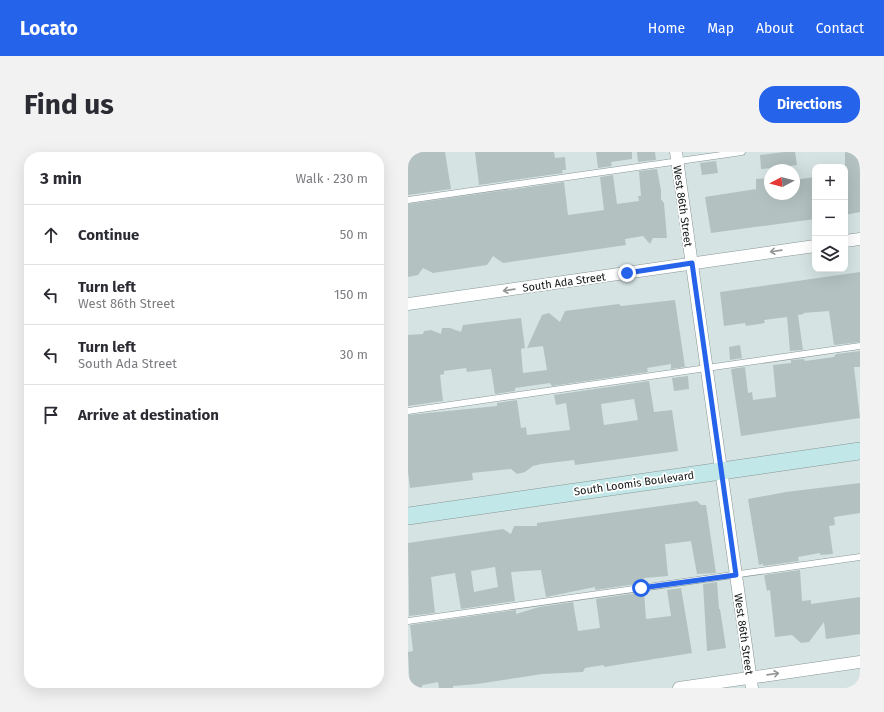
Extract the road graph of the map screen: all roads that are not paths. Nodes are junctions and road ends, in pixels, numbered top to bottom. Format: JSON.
{"nodes":[{"id":1,"x":742,"y":152,"type":"edge"},
{"id":2,"x":676,"y":157,"type":"edge"},
{"id":3,"x":408,"y":200,"type":"edge"},
{"id":4,"x":860,"y":239,"type":"edge"},
{"id":5,"x":848,"y":241,"type":"edge"},
{"id":6,"x":812,"y":246,"type":"edge"},
{"id":7,"x":692,"y":263,"type":"junction"},
{"id":8,"x":408,"y":304,"type":"edge"},
{"id":9,"x":860,"y":346,"type":"edge"},
{"id":10,"x":706,"y":369,"type":"junction"},
{"id":11,"x":408,"y":411,"type":"edge"},
{"id":12,"x":860,"y":451,"type":"edge"},
{"id":13,"x":721,"y":471,"type":"junction"},
{"id":14,"x":408,"y":516,"type":"edge"},
{"id":15,"x":860,"y":557,"type":"edge"},
{"id":16,"x":736,"y":575,"type":"junction"},
{"id":17,"x":408,"y":621,"type":"edge"},
{"id":18,"x":860,"y":662,"type":"edge"},
{"id":19,"x":751,"y":683,"type":"edge"},
{"id":20,"x":679,"y":688,"type":"edge"}],
"edges":[{"from":1,"to":2,"type":"lane"},
{"from":2,"to":3,"type":"lane"},
{"from":2,"to":7,"type":"street","name":"West 86th Street"},
{"from":4,"to":5,"type":"street"},
{"from":6,"to":7,"type":"street","name":"South Ada Street","one_way":true},
{"from":7,"to":8,"type":"street","name":"South Ada Street","one_way":true},
{"from":7,"to":10,"type":"street","name":"West 86th Street"},
{"from":9,"to":10,"type":"lane"},
{"from":10,"to":11,"type":"lane"},
{"from":10,"to":13,"type":"street","name":"West 86th Street"},
{"from":12,"to":13,"type":"street","name":"South Loomis Boulevard"},
{"from":13,"to":14,"type":"street","name":"South Loomis Boulevard"},
{"from":13,"to":16,"type":"street","name":"West 86th Street"},
{"from":15,"to":16,"type":"lane"},
{"from":16,"to":17,"type":"lane"},
{"from":16,"to":19,"type":"street","name":"West 86th Street"},
{"from":19,"to":18,"type":"street","one_way":true},
{"from":19,"to":20,"type":"street"}]}
